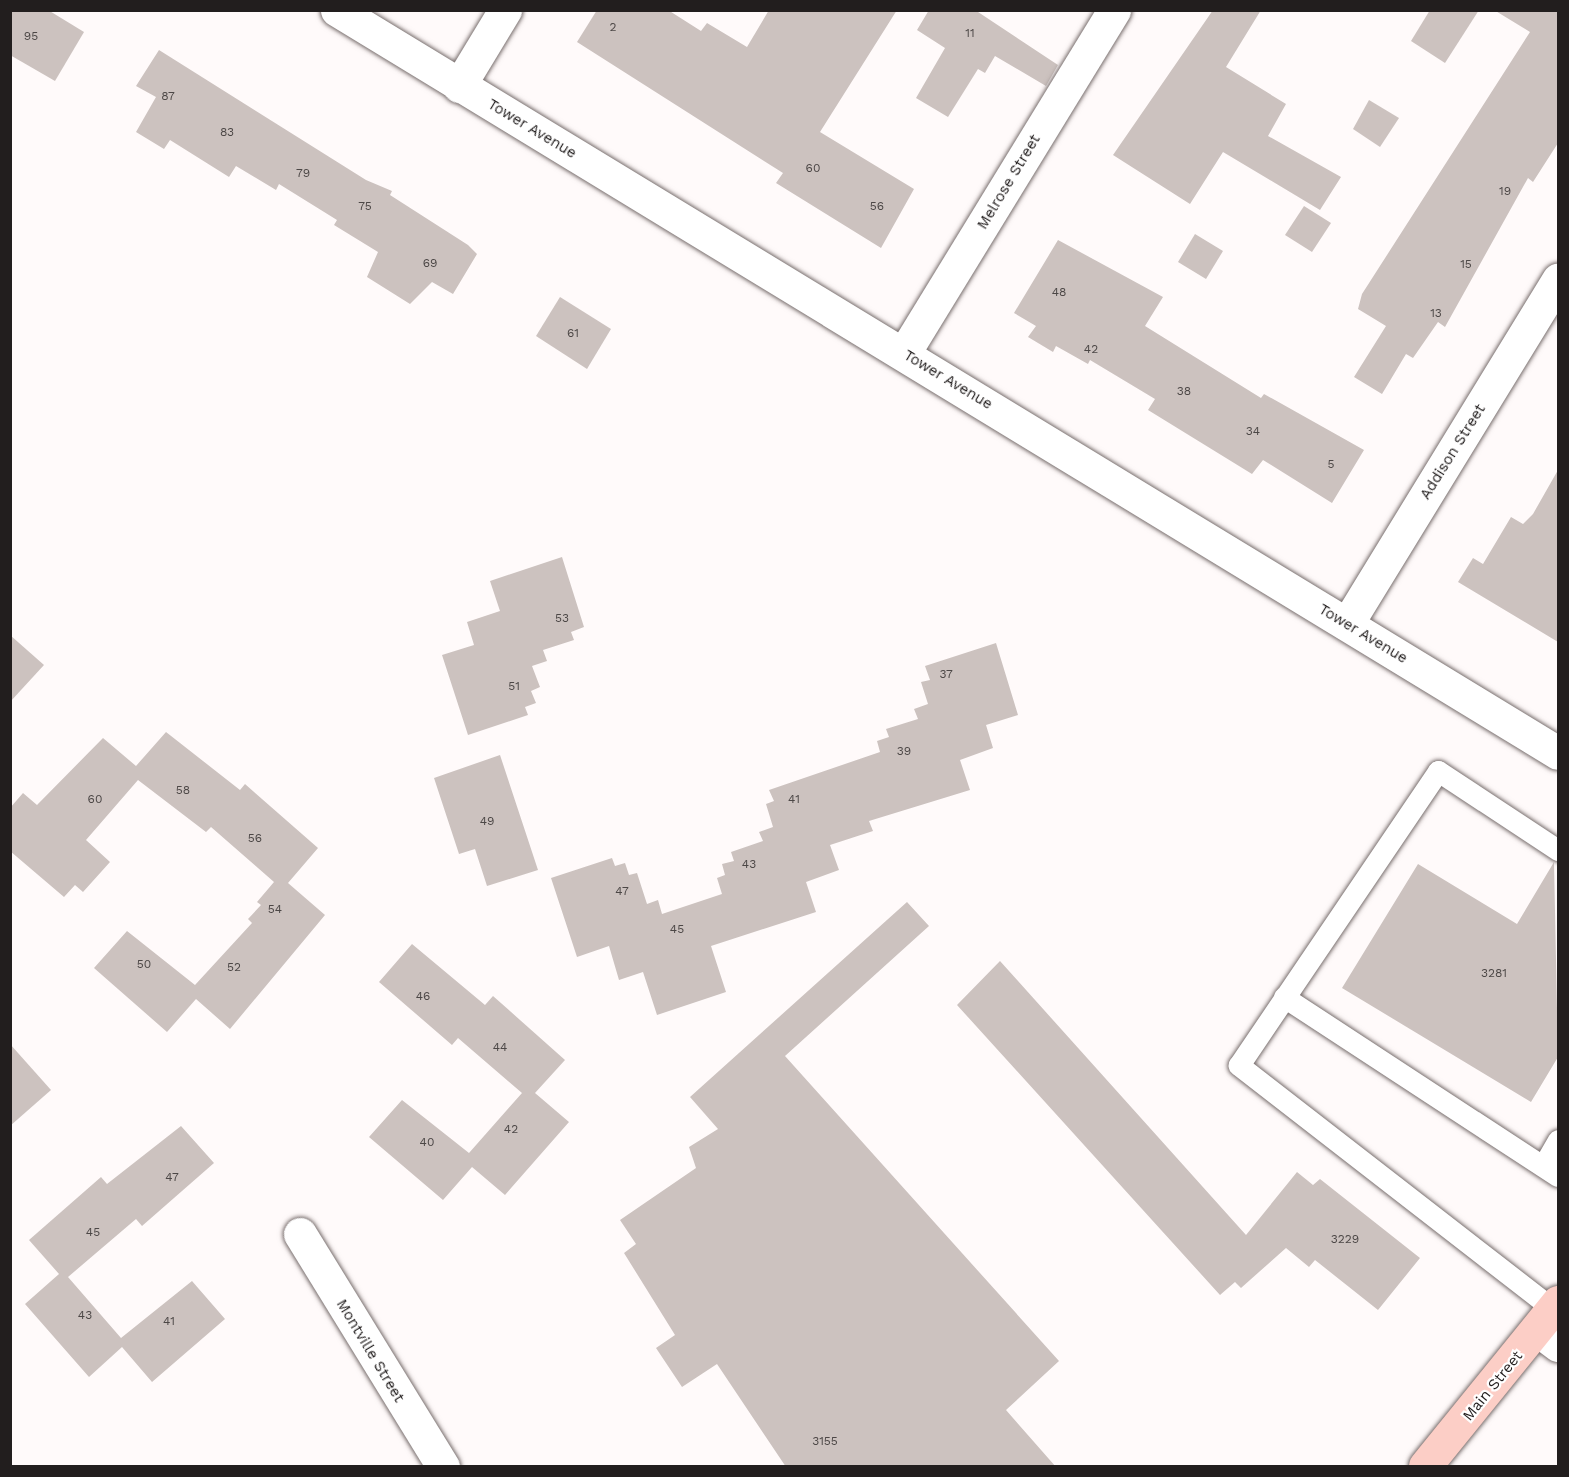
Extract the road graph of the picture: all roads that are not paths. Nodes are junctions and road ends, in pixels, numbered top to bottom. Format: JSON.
{"nodes":[{"id":1,"x":337,"y":10,"type":"edge"},
{"id":2,"x":505,"y":10,"type":"edge"},
{"id":3,"x":1114,"y":10,"type":"edge"},
{"id":4,"x":459,"y":86,"type":"junction"},
{"id":5,"x":1558,"y":280,"type":"edge"},
{"id":6,"x":904,"y":353,"type":"junction"},
{"id":7,"x":1347,"y":624,"type":"junction"},
{"id":8,"x":1558,"y":753,"type":"edge"},
{"id":9,"x":1558,"y":850,"type":"edge"},
{"id":10,"x":1284,"y":997,"type":"junction"},
{"id":11,"x":1558,"y":1140,"type":"edge"},
{"id":12,"x":1551,"y":1171,"type":"edge"},
{"id":13,"x":300,"y":1234,"type":"dead end"},
{"id":14,"x":1552,"y":1322,"type":"edge"},
{"id":15,"x":443,"y":1467,"type":"edge"},
{"id":16,"x":1425,"y":1467,"type":"edge"}],
"edges":[{"from":1,"to":4,"type":"main road","name":"Tower Avenue"},
{"from":2,"to":4,"type":"main road"},
{"from":3,"to":6,"type":"main road","name":"Melrose Street"},
{"from":4,"to":6,"type":"main road","name":"Tower Avenue"},
{"from":5,"to":7,"type":"main road","name":"Addison Street"},
{"from":6,"to":7,"type":"main road","name":"Tower Avenue"},
{"from":7,"to":8,"type":"main road","name":"Tower Avenue"},
{"from":9,"to":10,"type":"lane"},
{"from":10,"to":12,"type":"lane"},
{"from":10,"to":14,"type":"lane"},
{"from":11,"to":12,"type":"lane"},
{"from":13,"to":15,"type":"main road","name":"Montville Street"},
{"from":14,"to":16,"type":"main road","name":"Main Street"}]}
